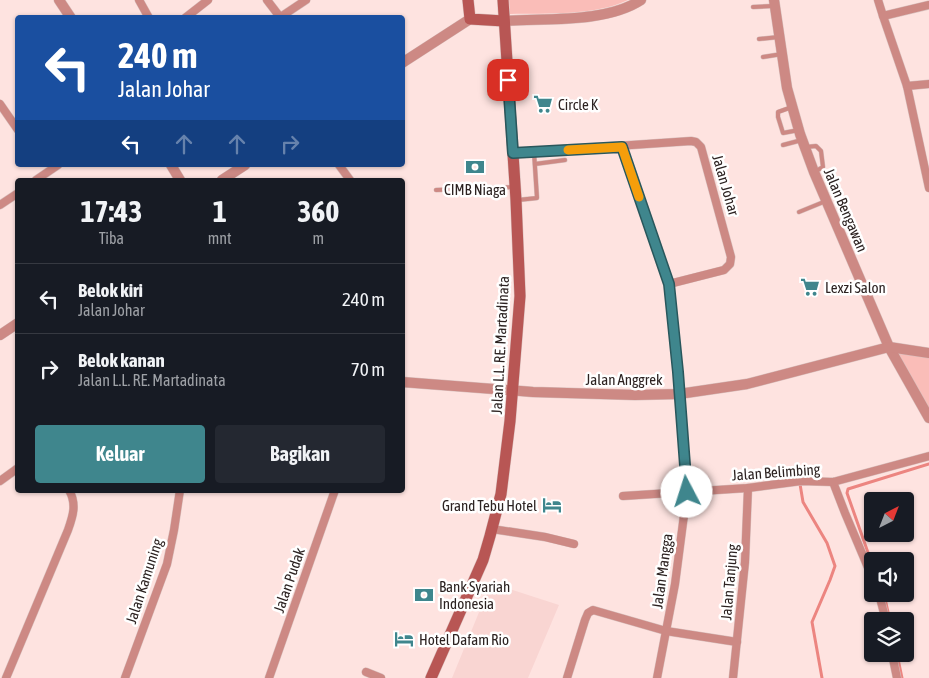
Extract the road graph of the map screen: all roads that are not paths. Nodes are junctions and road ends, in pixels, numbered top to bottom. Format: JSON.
{"nodes":[{"id":1,"x":59,"y":0,"type":"edge"},
{"id":2,"x":139,"y":0,"type":"edge"},
{"id":3,"x":208,"y":0,"type":"edge"},
{"id":4,"x":267,"y":0,"type":"edge"},
{"id":5,"x":306,"y":0,"type":"edge"},
{"id":6,"x":468,"y":0,"type":"edge"},
{"id":7,"x":503,"y":0,"type":"edge"},
{"id":8,"x":641,"y":0,"type":"edge"},
{"id":9,"x":878,"y":0,"type":"edge"},
{"id":10,"x":774,"y":3,"type":"edge"},
{"id":11,"x":929,"y":5,"type":"edge"},
{"id":12,"x":753,"y":7,"type":"dead end"},
{"id":13,"x":69,"y":15,"type":"edge"},
{"id":14,"x":147,"y":15,"type":"edge"},
{"id":15,"x":190,"y":15,"type":"edge"},
{"id":16,"x":278,"y":15,"type":"edge"},
{"id":17,"x":282,"y":15,"type":"edge"},
{"id":18,"x":883,"y":16,"type":"junction"},
{"id":19,"x":470,"y":19,"type":"junction"},
{"id":20,"x":504,"y":21,"type":"junction"},
{"id":21,"x":779,"y":37,"type":"junction"},
{"id":22,"x":759,"y":39,"type":"dead end"},
{"id":23,"x":782,"y":54,"type":"junction"},
{"id":24,"x":763,"y":57,"type":"dead end"},
{"id":25,"x":405,"y":61,"type":"edge"},
{"id":26,"x":929,"y":84,"type":"edge"},
{"id":27,"x":908,"y":86,"type":"junction"},
{"id":28,"x":0,"y":104,"type":"edge"},
{"id":29,"x":792,"y":107,"type":"junction"},
{"id":30,"x":15,"y":126,"type":"edge"},
{"id":31,"x":802,"y":139,"type":"junction"},
{"id":32,"x":783,"y":145,"type":"dead end"},
{"id":33,"x":622,"y":147,"type":"junction"},
{"id":34,"x":534,"y":152,"type":"junction"},
{"id":35,"x":513,"y":153,"type":"junction"},
{"id":36,"x":566,"y":160,"type":"dead end"},
{"id":37,"x":535,"y":164,"type":"junction"},
{"id":38,"x":42,"y":167,"type":"edge"},
{"id":39,"x":55,"y":167,"type":"edge"},
{"id":40,"x":171,"y":167,"type":"edge"},
{"id":41,"x":242,"y":167,"type":"edge"},
{"id":42,"x":340,"y":167,"type":"edge"},
{"id":43,"x":46,"y":173,"type":"junction"},
{"id":44,"x":39,"y":178,"type":"edge"},
{"id":45,"x":179,"y":178,"type":"edge"},
{"id":46,"x":225,"y":178,"type":"edge"},
{"id":47,"x":349,"y":178,"type":"edge"},
{"id":48,"x":516,"y":187,"type":"junction"},
{"id":49,"x":929,"y":188,"type":"edge"},
{"id":50,"x":436,"y":190,"type":"dead end"},
{"id":51,"x":15,"y":195,"type":"edge"},
{"id":52,"x":516,"y":200,"type":"junction"},
{"id":53,"x":826,"y":201,"type":"junction"},
{"id":54,"x":1,"y":202,"type":"edge"},
{"id":55,"x":800,"y":212,"type":"dead end"},
{"id":56,"x":669,"y":284,"type":"junction"},
{"id":57,"x":15,"y":324,"type":"edge"},
{"id":58,"x":0,"y":335,"type":"edge"},
{"id":59,"x":889,"y":347,"type":"junction"},
{"id":60,"x":929,"y":353,"type":"edge"},
{"id":61,"x":405,"y":382,"type":"edge"},
{"id":62,"x":512,"y":390,"type":"junction"},
{"id":63,"x":679,"y":394,"type":"junction"},
{"id":64,"x":929,"y":418,"type":"edge"},
{"id":65,"x":929,"y":456,"type":"edge"},
{"id":66,"x":15,"y":470,"type":"edge"},
{"id":67,"x":0,"y":481,"type":"edge"},
{"id":68,"x":833,"y":482,"type":"junction"},
{"id":69,"x":748,"y":488,"type":"junction"},
{"id":70,"x":687,"y":492,"type":"junction"},
{"id":71,"x":70,"y":493,"type":"edge"},
{"id":72,"x":180,"y":493,"type":"edge"},
{"id":73,"x":334,"y":493,"type":"edge"},
{"id":74,"x":623,"y":496,"type":"dead end"},
{"id":75,"x":492,"y":529,"type":"junction"},
{"id":76,"x":574,"y":544,"type":"dead end"},
{"id":77,"x":864,"y":558,"type":"edge"},
{"id":78,"x":666,"y":631,"type":"junction"},
{"id":79,"x":737,"y":642,"type":"junction"},
{"id":80,"x":894,"y":662,"type":"edge"},
{"id":81,"x":366,"y":672,"type":"dead end"},
{"id":82,"x":6,"y":678,"type":"edge"},
{"id":83,"x":125,"y":678,"type":"edge"},
{"id":84,"x":269,"y":678,"type":"edge"},
{"id":85,"x":380,"y":678,"type":"edge"},
{"id":86,"x":431,"y":678,"type":"edge"},
{"id":87,"x":567,"y":678,"type":"edge"},
{"id":88,"x":657,"y":678,"type":"edge"},
{"id":89,"x":733,"y":678,"type":"edge"},
{"id":90,"x":897,"y":678,"type":"edge"}],
"edges":[{"from":1,"to":13,"type":"street"},
{"from":2,"to":14,"type":"street"},
{"from":3,"to":15,"type":"street"},
{"from":4,"to":16,"type":"street"},
{"from":5,"to":17,"type":"street"},
{"from":6,"to":19,"type":"main road"},
{"from":7,"to":20,"type":"main road","name":"Jalan L.L. RE. Martadinata"},
{"from":8,"to":20,"type":"street"},
{"from":9,"to":18,"type":"street"},
{"from":10,"to":12,"type":"lane"},
{"from":10,"to":21,"type":"street","name":"Jalan Bengawan"},
{"from":11,"to":18,"type":"street"},
{"from":18,"to":27,"type":"street"},
{"from":19,"to":20,"type":"main road"},
{"from":19,"to":25,"type":"street"},
{"from":20,"to":35,"type":"main road","name":"Jalan L.L. RE. Martadinata"},
{"from":21,"to":22,"type":"lane"},
{"from":21,"to":23,"type":"street","name":"Jalan Bengawan"},
{"from":23,"to":24,"type":"lane"},
{"from":23,"to":29,"type":"street","name":"Jalan Bengawan"},
{"from":26,"to":27,"type":"street"},
{"from":27,"to":49,"type":"street"},
{"from":28,"to":30,"type":"street"},
{"from":29,"to":31,"type":"street","name":"Jalan Bengawan"},
{"from":29,"to":31,"type":"lane"},
{"from":31,"to":32,"type":"lane"},
{"from":31,"to":53,"type":"street","name":"Jalan Bengawan"},
{"from":33,"to":34,"type":"street","name":"Jalan Johar"},
{"from":33,"to":56,"type":"street","name":"Jalan Mangga"},
{"from":33,"to":56,"type":"street","name":"Jalan Johar"},
{"from":34,"to":35,"type":"street","name":"Jalan Johar"},
{"from":34,"to":37,"type":"lane"},
{"from":35,"to":48,"type":"main road","name":"Jalan L.L. RE. Martadinata"},
{"from":36,"to":37,"type":"lane"},
{"from":37,"to":52,"type":"lane"},
{"from":38,"to":43,"type":"street"},
{"from":39,"to":43,"type":"street"},
{"from":40,"to":45,"type":"street"},
{"from":41,"to":46,"type":"street"},
{"from":42,"to":47,"type":"street"},
{"from":43,"to":44,"type":"street"},
{"from":48,"to":50,"type":"lane"},
{"from":48,"to":52,"type":"main road","name":"Jalan L.L. RE. Martadinata"},
{"from":51,"to":54,"type":"street"},
{"from":52,"to":62,"type":"main road","name":"Jalan L.L. RE. Martadinata"},
{"from":53,"to":55,"type":"lane"},
{"from":53,"to":59,"type":"street","name":"Jalan Bengawan"},
{"from":56,"to":63,"type":"street","name":"Jalan Mangga"},
{"from":57,"to":58,"type":"street"},
{"from":59,"to":60,"type":"street","name":"Jalan Anggrek"},
{"from":59,"to":63,"type":"street","name":"Jalan Anggrek"},
{"from":59,"to":64,"type":"street","name":"Jalan Bengawan"},
{"from":61,"to":62,"type":"street","name":"Jalan Anggrek"},
{"from":62,"to":63,"type":"street","name":"Jalan Anggrek"},
{"from":62,"to":75,"type":"main road","name":"Jalan L.L. RE. Martadinata"},
{"from":63,"to":70,"type":"street","name":"Jalan Mangga"},
{"from":65,"to":68,"type":"street","name":"Jalan Belimbing"},
{"from":66,"to":67,"type":"street"},
{"from":68,"to":69,"type":"street","name":"Jalan Belimbing"},
{"from":68,"to":77,"type":"street"},
{"from":69,"to":70,"type":"street","name":"Jalan Belimbing"},
{"from":69,"to":79,"type":"street","name":"Jalan Tanjung"},
{"from":70,"to":74,"type":"street","name":"Jalan Belimbing"},
{"from":70,"to":78,"type":"street","name":"Jalan Mangga"},
{"from":71,"to":82,"type":"street"},
{"from":72,"to":83,"type":"street","name":"Jalan Kamuning"},
{"from":73,"to":84,"type":"street","name":"Jalan Pudak"},
{"from":75,"to":76,"type":"street"},
{"from":75,"to":86,"type":"main road","name":"Jalan L.L. RE. Martadinata"},
{"from":78,"to":79,"type":"street"},
{"from":78,"to":87,"type":"street"},
{"from":78,"to":88,"type":"street","name":"Jalan Mangga"},
{"from":79,"to":89,"type":"street","name":"Jalan Tanjung"},
{"from":80,"to":90,"type":"street"},
{"from":81,"to":85,"type":"street"}]}
